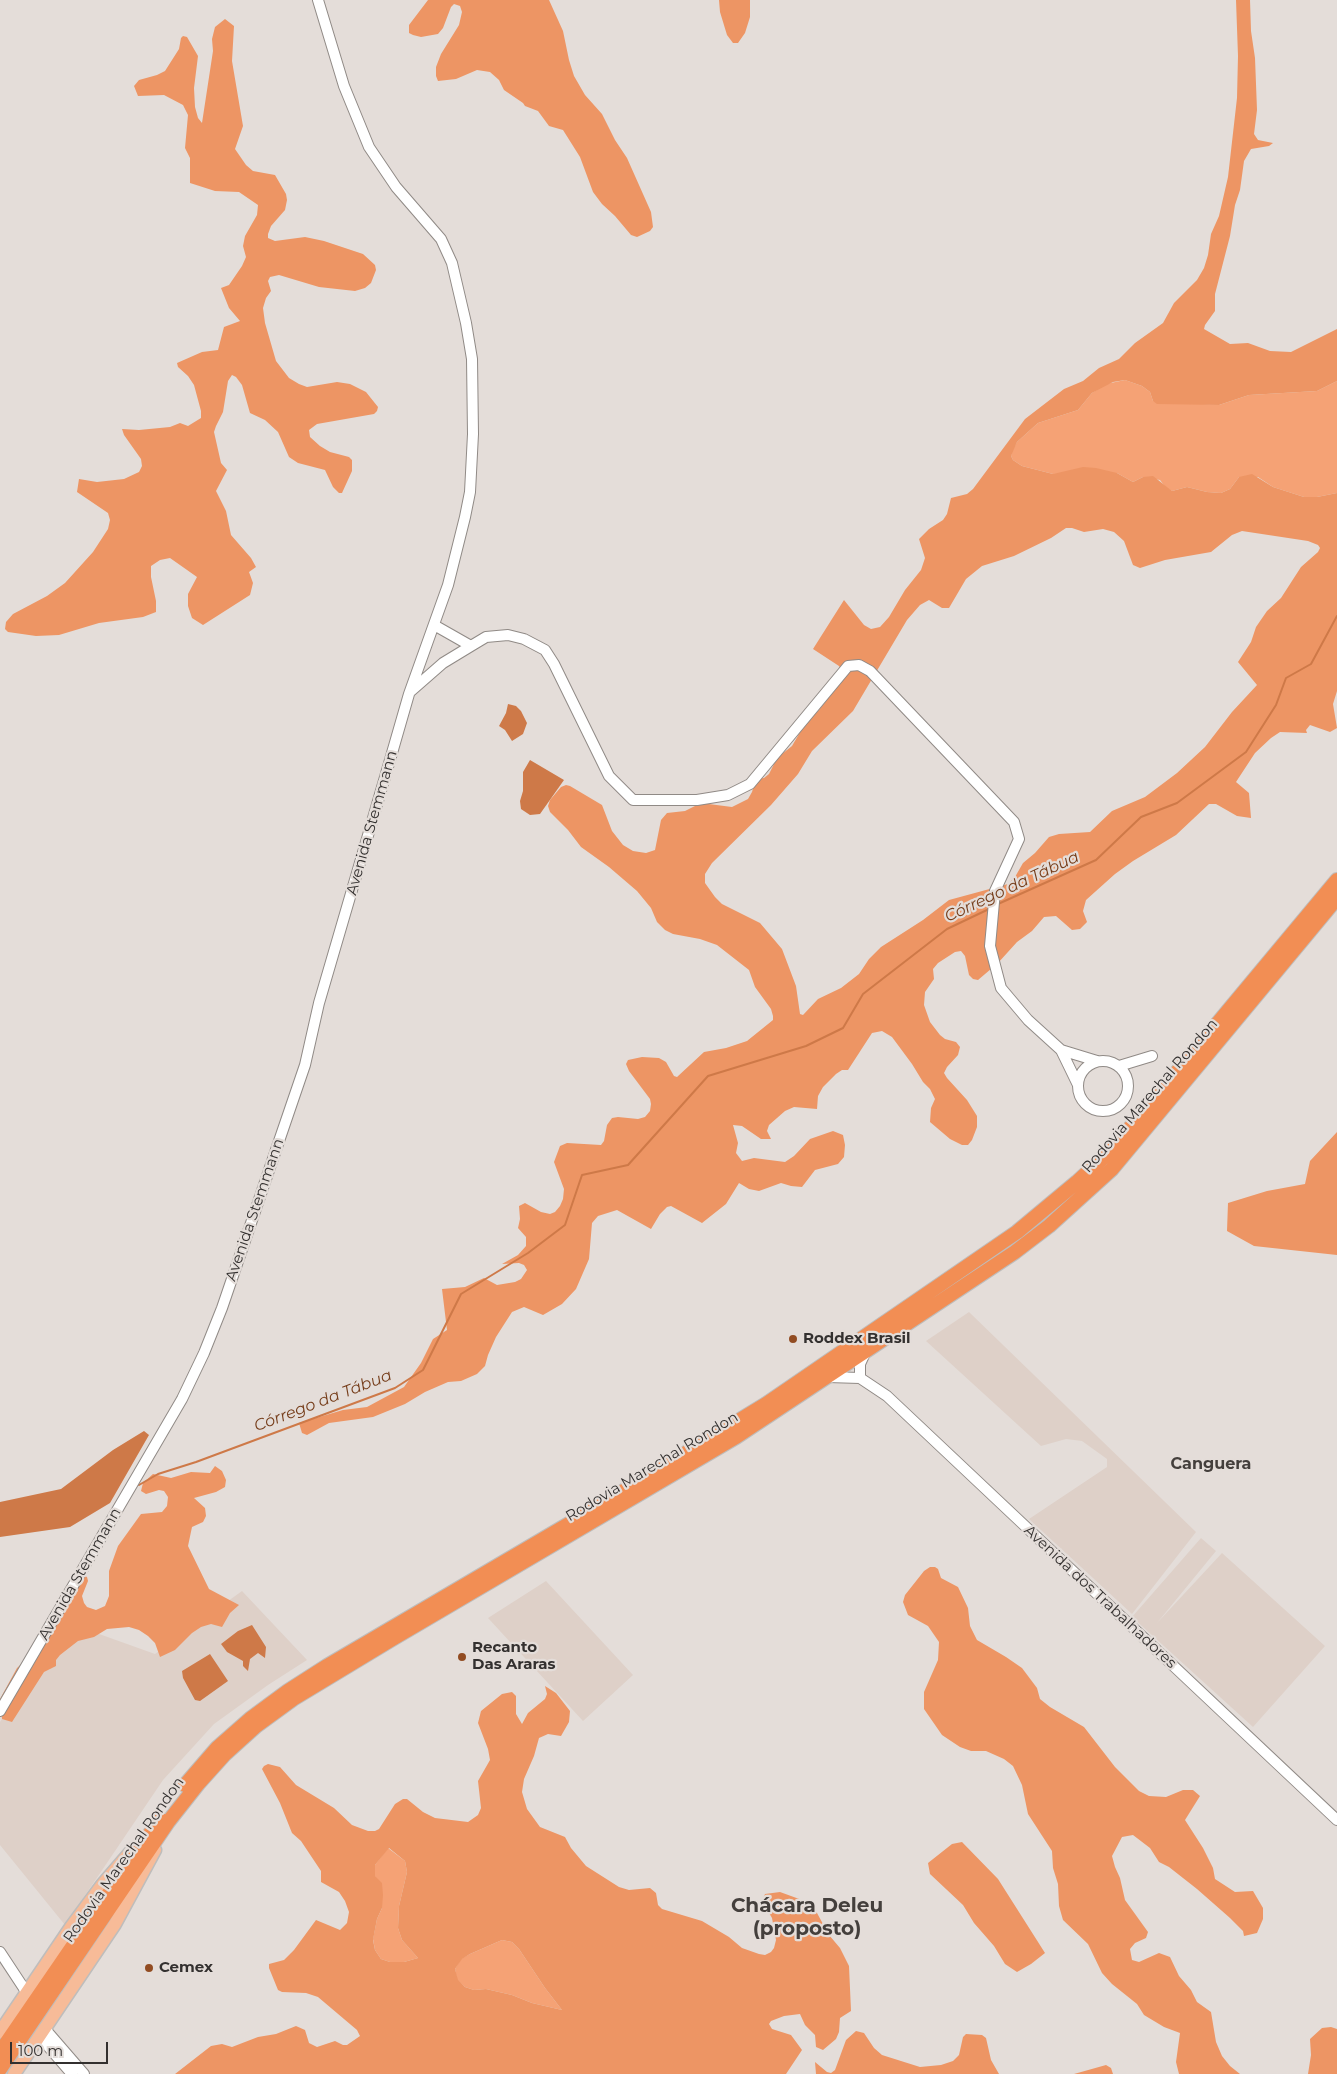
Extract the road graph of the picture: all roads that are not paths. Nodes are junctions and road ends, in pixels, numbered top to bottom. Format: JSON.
{"nodes":[{"id":1,"x":318,"y":0,"type":"edge"},
{"id":2,"x":434,"y":625,"type":"junction"},
{"id":3,"x":470,"y":646,"type":"junction"},
{"id":4,"x":410,"y":692,"type":"junction"},
{"id":5,"x":1337,"y":880,"type":"edge"},
{"id":6,"x":1337,"y":898,"type":"edge"},
{"id":7,"x":1061,"y":1050,"type":"junction"},
{"id":8,"x":1152,"y":1056,"type":"dead end"},
{"id":9,"x":1097,"y":1061,"type":"junction"},
{"id":10,"x":1119,"y":1066,"type":"junction"},
{"id":11,"x":1078,"y":1085,"type":"junction"},
{"id":12,"x":866,"y":1351,"type":"junction"},
{"id":13,"x":828,"y":1377,"type":"junction"},
{"id":14,"x":860,"y":1378,"type":"junction"},
{"id":15,"x":0,"y":1711,"type":"edge"},
{"id":16,"x":164,"y":1820,"type":"junction"},
{"id":17,"x":1337,"y":1820,"type":"edge"},
{"id":18,"x":0,"y":1952,"type":"edge"},
{"id":19,"x":27,"y":1993,"type":"junction"},
{"id":20,"x":0,"y":2032,"type":"edge"},
{"id":21,"x":42,"y":2033,"type":"junction"},
{"id":22,"x":0,"y":2052,"type":"edge"},
{"id":23,"x":0,"y":2069,"type":"edge"},
{"id":24,"x":14,"y":2074,"type":"edge"},
{"id":25,"x":72,"y":2074,"type":"edge"},
{"id":26,"x":84,"y":2074,"type":"edge"}],
"edges":[{"from":1,"to":2,"type":"street","name":"Avenida Stemmann"},
{"from":2,"to":3,"type":"street"},
{"from":2,"to":4,"type":"street","name":"Avenida Stemmann"},
{"from":3,"to":4,"type":"street"},
{"from":3,"to":7,"type":"street"},
{"from":4,"to":15,"type":"street","name":"Avenida Stemmann"},
{"from":5,"to":16,"type":"highway","name":"Rodovia Marechal Rondon"},
{"from":6,"to":12,"type":"highway","name":"Rodovia Marechal Rondon"},
{"from":7,"to":9,"type":"street"},
{"from":7,"to":11,"type":"street"},
{"from":8,"to":10,"type":"street"},
{"from":9,"to":10,"type":"street"},
{"from":9,"to":11,"type":"street"},
{"from":10,"to":11,"type":"street"},
{"from":12,"to":13,"type":"highway","name":"Rodovia Marechal Rondon"},
{"from":12,"to":14,"type":"street"},
{"from":13,"to":14,"type":"street"},
{"from":13,"to":16,"type":"highway","name":"Rodovia Marechal Rondon"},
{"from":14,"to":17,"type":"street","name":"Avenida dos Trabalhadores"},
{"from":16,"to":19,"type":"main road"},
{"from":16,"to":21,"type":"main road"},
{"from":16,"to":22,"type":"highway","name":"Rodovia Marechal Rondon"},
{"from":16,"to":23,"type":"highway","name":"Rodovia Marechal Rondon"},
{"from":18,"to":19,"type":"street"},
{"from":19,"to":20,"type":"main road"},
{"from":21,"to":24,"type":"main road"},
{"from":21,"to":25,"type":"street"},
{"from":21,"to":26,"type":"street"}]}
